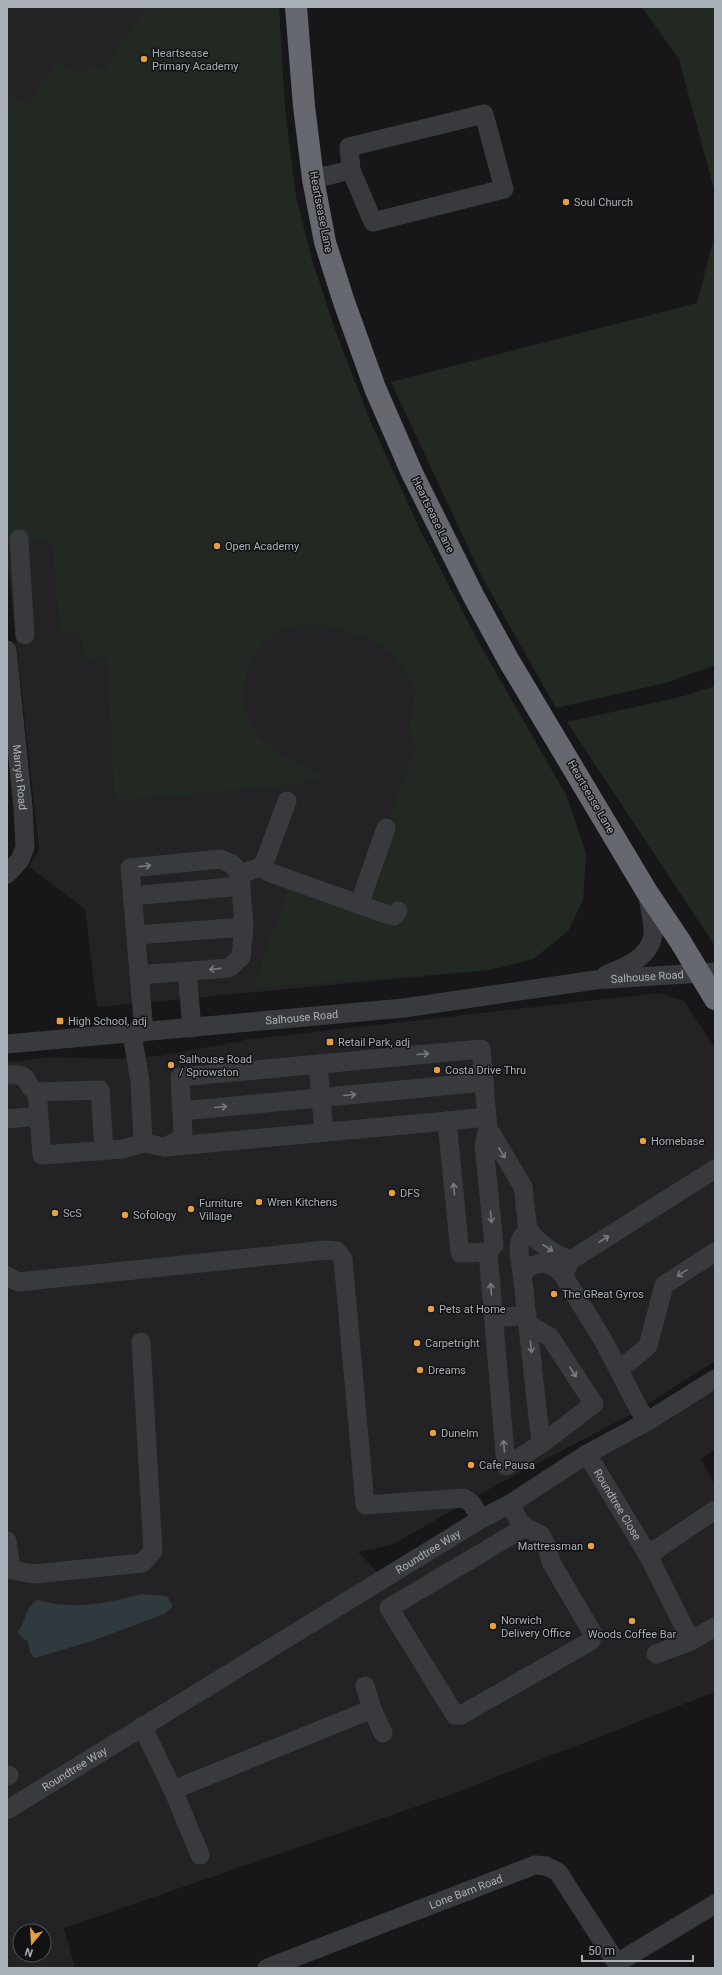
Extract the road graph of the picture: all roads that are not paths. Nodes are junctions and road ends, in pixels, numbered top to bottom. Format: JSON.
{"nodes":[{"id":1,"x":296,"y":7,"type":"edge"},
{"id":2,"x":351,"y":170,"type":"junction"},
{"id":3,"x":313,"y":179,"type":"junction"},
{"id":4,"x":19,"y":538,"type":"dead end"},
{"id":5,"x":7,"y":640,"type":"edge"},
{"id":6,"x":7,"y":650,"type":"edge"},
{"id":7,"x":287,"y":801,"type":"dead end"},
{"id":8,"x":386,"y":828,"type":"dead end"},
{"id":9,"x":260,"y":867,"type":"junction"},
{"id":10,"x":7,"y":874,"type":"edge"},
{"id":11,"x":240,"y":880,"type":"junction"},
{"id":12,"x":647,"y":892,"type":"junction"},
{"id":13,"x":132,"y":896,"type":"junction"},
{"id":14,"x":359,"y":905,"type":"junction"},
{"id":15,"x":398,"y":911,"type":"dead end"},
{"id":16,"x":244,"y":927,"type":"junction"},
{"id":17,"x":136,"y":935,"type":"junction"},
{"id":18,"x":187,"y":972,"type":"junction"},
{"id":19,"x":707,"y":973,"type":"edge"},
{"id":20,"x":140,"y":975,"type":"junction"},
{"id":21,"x":595,"y":980,"type":"junction"},
{"id":22,"x":715,"y":999,"type":"edge"},
{"id":23,"x":192,"y":1028,"type":"junction"},
{"id":24,"x":138,"y":1033,"type":"junction"},
{"id":25,"x":7,"y":1044,"type":"edge"},
{"id":26,"x":318,"y":1064,"type":"junction"},
{"id":27,"x":7,"y":1075,"type":"edge"},
{"id":28,"x":484,"y":1082,"type":"junction"},
{"id":29,"x":37,"y":1092,"type":"junction"},
{"id":30,"x":321,"y":1098,"type":"junction"},
{"id":31,"x":182,"y":1111,"type":"junction"},
{"id":32,"x":39,"y":1116,"type":"junction"},
{"id":33,"x":7,"y":1119,"type":"edge"},
{"id":34,"x":447,"y":1120,"type":"junction"},
{"id":35,"x":487,"y":1123,"type":"junction"},
{"id":36,"x":324,"y":1132,"type":"junction"},
{"id":37,"x":143,"y":1143,"type":"junction"},
{"id":38,"x":165,"y":1147,"type":"junction"},
{"id":39,"x":104,"y":1150,"type":"junction"},
{"id":40,"x":715,"y":1169,"type":"edge"},
{"id":41,"x":528,"y":1230,"type":"junction"},
{"id":42,"x":488,"y":1252,"type":"junction"},
{"id":43,"x":715,"y":1252,"type":"edge"},
{"id":44,"x":567,"y":1268,"type":"junction"},
{"id":45,"x":522,"y":1274,"type":"junction"},
{"id":46,"x":7,"y":1276,"type":"edge"},
{"id":47,"x":494,"y":1318,"type":"junction"},
{"id":48,"x":527,"y":1320,"type":"junction"},
{"id":49,"x":141,"y":1342,"type":"dead end"},
{"id":50,"x":618,"y":1367,"type":"junction"},
{"id":51,"x":715,"y":1379,"type":"edge"},
{"id":52,"x":648,"y":1421,"type":"junction"},
{"id":53,"x":541,"y":1444,"type":"junction"},
{"id":54,"x":587,"y":1454,"type":"junction"},
{"id":55,"x":510,"y":1504,"type":"junction"},
{"id":56,"x":715,"y":1510,"type":"edge"},
{"id":57,"x":481,"y":1519,"type":"junction"},
{"id":58,"x":525,"y":1527,"type":"junction"},
{"id":59,"x":7,"y":1541,"type":"edge"},
{"id":60,"x":648,"y":1556,"type":"junction"},
{"id":61,"x":715,"y":1627,"type":"edge"},
{"id":62,"x":691,"y":1641,"type":"junction"},
{"id":63,"x":656,"y":1654,"type":"dead end"},
{"id":64,"x":365,"y":1686,"type":"dead end"},
{"id":65,"x":372,"y":1709,"type":"junction"},
{"id":66,"x":142,"y":1726,"type":"junction"},
{"id":67,"x":383,"y":1733,"type":"dead end"},
{"id":68,"x":173,"y":1790,"type":"junction"},
{"id":69,"x":7,"y":1810,"type":"edge"},
{"id":70,"x":200,"y":1855,"type":"dead end"},
{"id":71,"x":715,"y":1904,"type":"edge"},
{"id":72,"x":619,"y":1965,"type":"edge"},
{"id":73,"x":267,"y":1968,"type":"edge"}],
"edges":[{"from":1,"to":3,"type":"highway","name":"Heartsease Lane"},
{"from":2,"to":2,"type":"street"},
{"from":2,"to":3,"type":"street"},
{"from":3,"to":12,"type":"highway","name":"Heartsease Lane"},
{"from":4,"to":5,"type":"street"},
{"from":6,"to":10,"type":"street","name":"Marryat Road"},
{"from":7,"to":9,"type":"street"},
{"from":8,"to":14,"type":"street"},
{"from":9,"to":11,"type":"street"},
{"from":9,"to":14,"type":"street"},
{"from":11,"to":13,"type":"street"},
{"from":13,"to":11,"type":"street","one_way":true},
{"from":11,"to":16,"type":"street"},
{"from":12,"to":19,"type":"highway","name":"Heartsease Lane"},
{"from":12,"to":21,"type":"street","name":"Salhouse Road"},
{"from":13,"to":17,"type":"street"},
{"from":14,"to":15,"type":"street"},
{"from":16,"to":17,"type":"street"},
{"from":16,"to":18,"type":"street","one_way":true},
{"from":17,"to":20,"type":"street"},
{"from":18,"to":20,"type":"street"},
{"from":18,"to":23,"type":"street"},
{"from":19,"to":21,"type":"street","name":"Salhouse Road"},
{"from":19,"to":22,"type":"highway","name":"Heartsease Lane"},
{"from":20,"to":24,"type":"street"},
{"from":21,"to":23,"type":"street","name":"Salhouse Road"},
{"from":23,"to":24,"type":"street","name":"Salhouse Road"},
{"from":24,"to":25,"type":"street","name":"Salhouse Road"},
{"from":24,"to":37,"type":"street"},
{"from":26,"to":28,"type":"street","one_way":true},
{"from":26,"to":30,"type":"street"},
{"from":26,"to":31,"type":"street"},
{"from":27,"to":29,"type":"street"},
{"from":30,"to":28,"type":"street","one_way":true},
{"from":28,"to":35,"type":"street"},
{"from":29,"to":32,"type":"street"},
{"from":29,"to":39,"type":"street"},
{"from":31,"to":30,"type":"street","one_way":true},
{"from":30,"to":36,"type":"street"},
{"from":31,"to":38,"type":"street"},
{"from":32,"to":33,"type":"street"},
{"from":32,"to":39,"type":"street"},
{"from":34,"to":35,"type":"street"},
{"from":34,"to":36,"type":"street"},
{"from":42,"to":34,"type":"street","one_way":true},
{"from":35,"to":41,"type":"street","one_way":true},
{"from":35,"to":42,"type":"street","one_way":true},
{"from":36,"to":38,"type":"street"},
{"from":37,"to":38,"type":"street"},
{"from":37,"to":39,"type":"street"},
{"from":44,"to":40,"type":"street","one_way":true},
{"from":41,"to":44,"type":"street","one_way":true},
{"from":41,"to":45,"type":"street"},
{"from":47,"to":42,"type":"street","one_way":true},
{"from":43,"to":50,"type":"street","one_way":true},
{"from":44,"to":45,"type":"street"},
{"from":44,"to":50,"type":"street"},
{"from":45,"to":48,"type":"street"},
{"from":46,"to":57,"type":"street"},
{"from":47,"to":48,"type":"street"},
{"from":53,"to":47,"type":"street","one_way":true},
{"from":48,"to":53,"type":"street","one_way":true},
{"from":48,"to":53,"type":"street","one_way":true},
{"from":49,"to":59,"type":"street"},
{"from":50,"to":52,"type":"street"},
{"from":51,"to":52,"type":"street","name":"Roundtree Way"},
{"from":52,"to":54,"type":"street","name":"Roundtree Way"},
{"from":54,"to":55,"type":"street","name":"Roundtree Way"},
{"from":54,"to":60,"type":"street","name":"Roundtree Close"},
{"from":55,"to":57,"type":"street","name":"Roundtree Way"},
{"from":55,"to":58,"type":"street"},
{"from":56,"to":60,"type":"street"},
{"from":57,"to":66,"type":"street","name":"Roundtree Way"},
{"from":58,"to":58,"type":"street"},
{"from":60,"to":62,"type":"street","name":"Roundtree Close"},
{"from":61,"to":62,"type":"street"},
{"from":62,"to":63,"type":"street"},
{"from":64,"to":65,"type":"street"},
{"from":65,"to":67,"type":"street"},
{"from":65,"to":68,"type":"street"},
{"from":66,"to":68,"type":"street"},
{"from":66,"to":69,"type":"street","name":"Roundtree Way"},
{"from":68,"to":70,"type":"street"},
{"from":71,"to":72,"type":"street"},
{"from":72,"to":73,"type":"street","name":"Lone Barn Road"}]}
